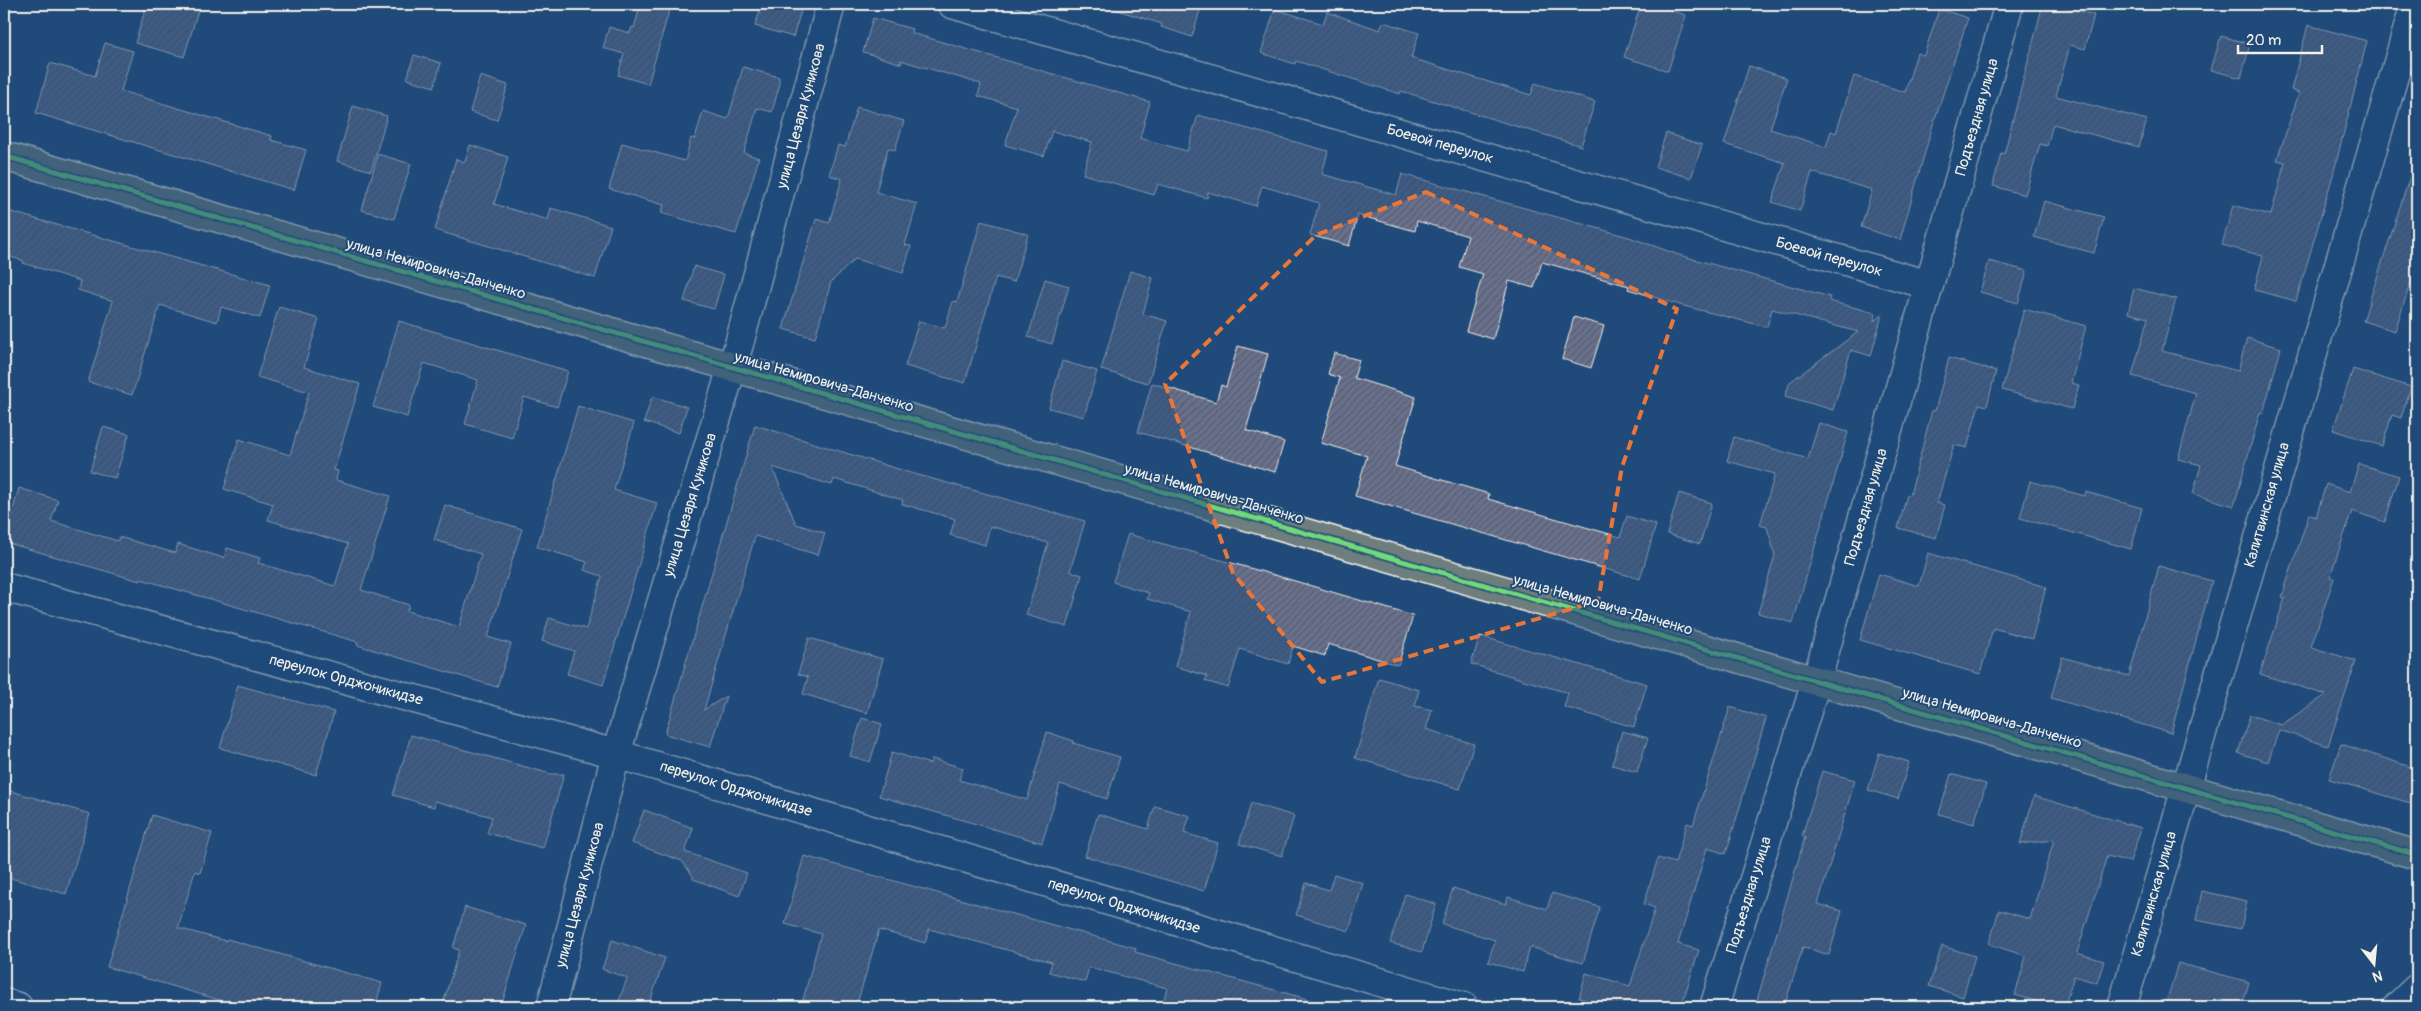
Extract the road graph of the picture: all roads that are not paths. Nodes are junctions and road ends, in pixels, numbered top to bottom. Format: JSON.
{"nodes":[{"id":1,"x":832,"y":4,"type":"edge"},
{"id":2,"x":952,"y":4,"type":"edge"},
{"id":3,"x":2009,"y":4,"type":"edge"},
{"id":4,"x":2414,"y":4,"type":"edge"},
{"id":5,"x":4,"y":156,"type":"edge"},
{"id":6,"x":1929,"y":285,"type":"junction"},
{"id":7,"x":732,"y":369,"type":"junction"},
{"id":8,"x":4,"y":587,"type":"edge"},
{"id":9,"x":1817,"y":680,"type":"junction"},
{"id":10,"x":616,"y":754,"type":"junction"},
{"id":11,"x":2185,"y":787,"type":"junction"},
{"id":12,"x":2417,"y":855,"type":"edge"},
{"id":13,"x":2417,"y":988,"type":"edge"},
{"id":14,"x":4,"y":1003,"type":"edge"},
{"id":15,"x":18,"y":1007,"type":"edge"},
{"id":16,"x":551,"y":1007,"type":"edge"},
{"id":17,"x":1464,"y":1007,"type":"edge"},
{"id":18,"x":1714,"y":1007,"type":"edge"},
{"id":19,"x":2122,"y":1007,"type":"edge"},
{"id":20,"x":2397,"y":1007,"type":"edge"}],
"edges":[{"from":1,"to":7,"type":"street","name":"улица Цезаря Куникова"},
{"from":2,"to":6,"type":"street","name":"Боевой переулок"},
{"from":3,"to":6,"type":"street","name":"Подъездная улица"},
{"from":4,"to":11,"type":"street","name":"Калитвинская улица"},
{"from":5,"to":7,"type":"main road","name":"улица Немировича-Данченко"},
{"from":6,"to":9,"type":"street","name":"Подъездная улица"},
{"from":7,"to":9,"type":"main road","name":"улица Немировича-Данченко"},
{"from":7,"to":10,"type":"street","name":"улица Цезаря Куникова"},
{"from":8,"to":10,"type":"street","name":"переулок Орджоникидзе"},
{"from":9,"to":11,"type":"main road","name":"улица Немировича-Данченко"},
{"from":9,"to":18,"type":"street","name":"Подъездная улица"},
{"from":10,"to":16,"type":"street","name":"улица Цезаря Куникова"},
{"from":10,"to":17,"type":"street","name":"переулок Орджоникидзе"},
{"from":11,"to":12,"type":"main road","name":"улица Немировича-Данченко"},
{"from":11,"to":19,"type":"street","name":"Калитвинская улица"},
{"from":13,"to":20,"type":"street"},
{"from":14,"to":15,"type":"street"}]}
